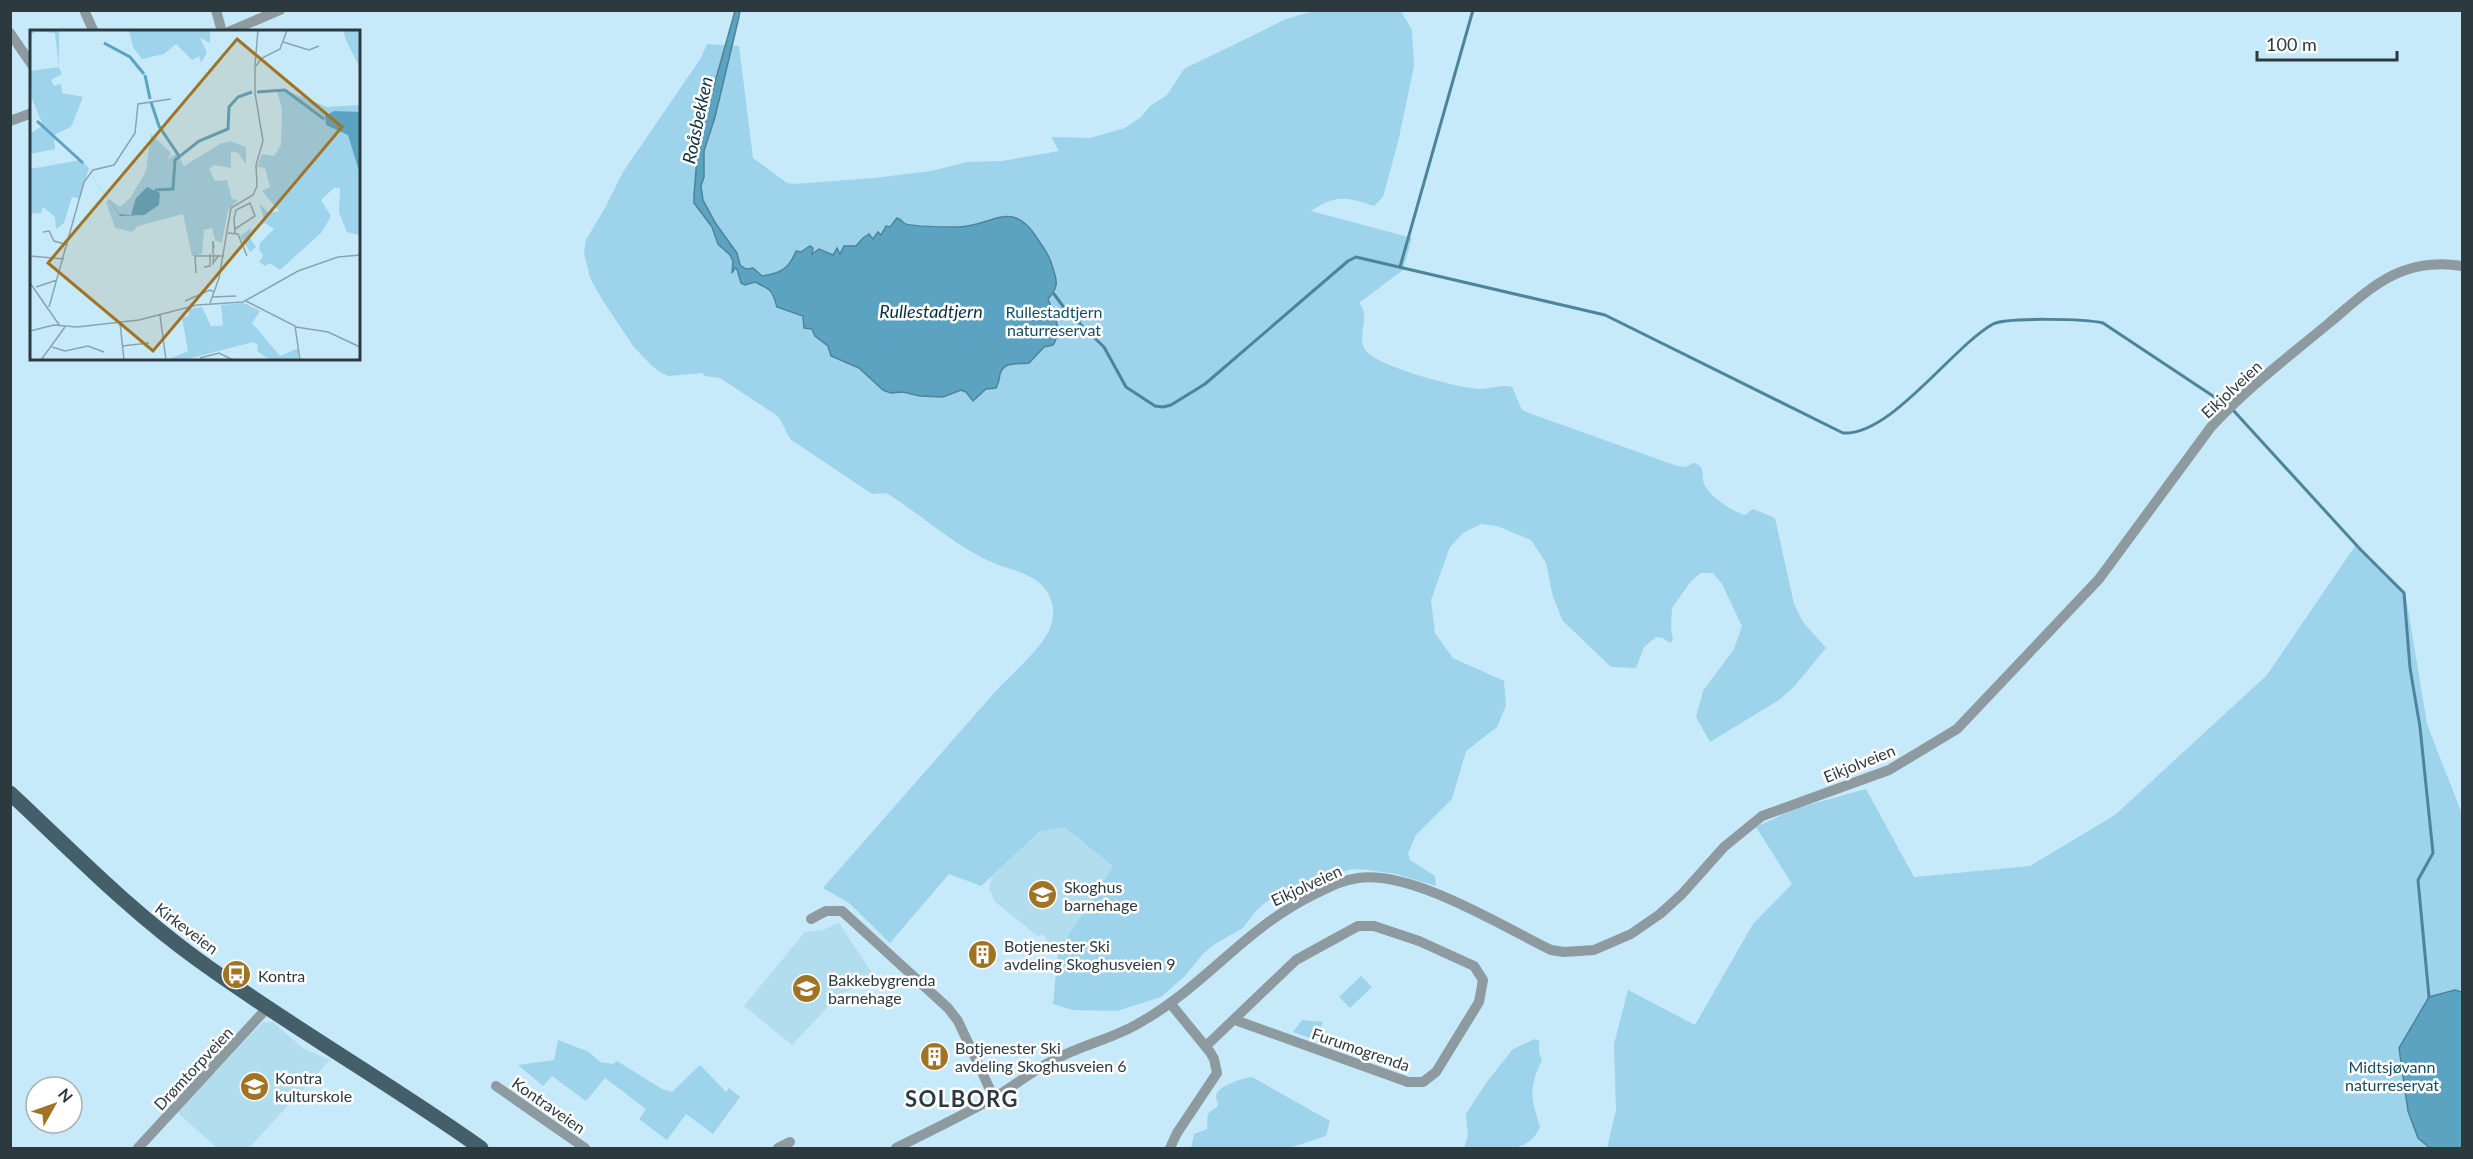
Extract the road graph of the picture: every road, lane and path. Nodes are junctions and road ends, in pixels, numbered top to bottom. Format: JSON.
{"nodes":[{"id":1,"x":84,"y":10,"type":"edge"},
{"id":2,"x":216,"y":10,"type":"edge"},
{"id":3,"x":280,"y":10,"type":"edge"},
{"id":4,"x":93,"y":30,"type":"edge"},
{"id":5,"x":221,"y":30,"type":"edge"},
{"id":6,"x":233,"y":30,"type":"edge"},
{"id":7,"x":10,"y":33,"type":"edge"},
{"id":8,"x":30,"y":62,"type":"edge"},
{"id":9,"x":30,"y":114,"type":"edge"},
{"id":10,"x":10,"y":121,"type":"edge"},
{"id":11,"x":2463,"y":266,"type":"edge"},
{"id":12,"x":10,"y":793,"type":"edge"},
{"id":13,"x":811,"y":919,"type":"dead end"},
{"id":14,"x":1170,"y":1004,"type":"junction"},
{"id":15,"x":268,"y":1007,"type":"junction"},
{"id":16,"x":1234,"y":1020,"type":"junction"},
{"id":17,"x":1206,"y":1046,"type":"junction"},
{"id":18,"x":496,"y":1086,"type":"dead end"},
{"id":19,"x":994,"y":1098,"type":"junction"},
{"id":20,"x":790,"y":1142,"type":"dead end"},
{"id":21,"x":138,"y":1149,"type":"edge"},
{"id":22,"x":481,"y":1149,"type":"edge"},
{"id":23,"x":585,"y":1149,"type":"edge"},
{"id":24,"x":778,"y":1149,"type":"edge"},
{"id":25,"x":896,"y":1149,"type":"edge"},
{"id":26,"x":1170,"y":1149,"type":"edge"}],
"edges":[{"from":1,"to":4,"type":"street"},
{"from":2,"to":5,"type":"street"},
{"from":3,"to":6,"type":"street"},
{"from":7,"to":8,"type":"street"},
{"from":9,"to":10,"type":"street"},
{"from":11,"to":14,"type":"street","name":"Eikjolveien"},
{"from":12,"to":15,"type":"main road","name":"Kirkeveien"},
{"from":13,"to":19,"type":"street"},
{"from":14,"to":17,"type":"street"},
{"from":14,"to":19,"type":"street","name":"Eikjolveien"},
{"from":15,"to":21,"type":"street","name":"Drømtorpveien"},
{"from":15,"to":22,"type":"main road","name":"Kirkeveien"},
{"from":16,"to":16,"type":"street","name":"Furumogrenda"},
{"from":16,"to":17,"type":"street","name":"Furumogrenda"},
{"from":17,"to":26,"type":"street"},
{"from":18,"to":23,"type":"street","name":"Kontraveien"},
{"from":19,"to":25,"type":"street","name":"Eikjolveien"},
{"from":20,"to":24,"type":"street"}]}
